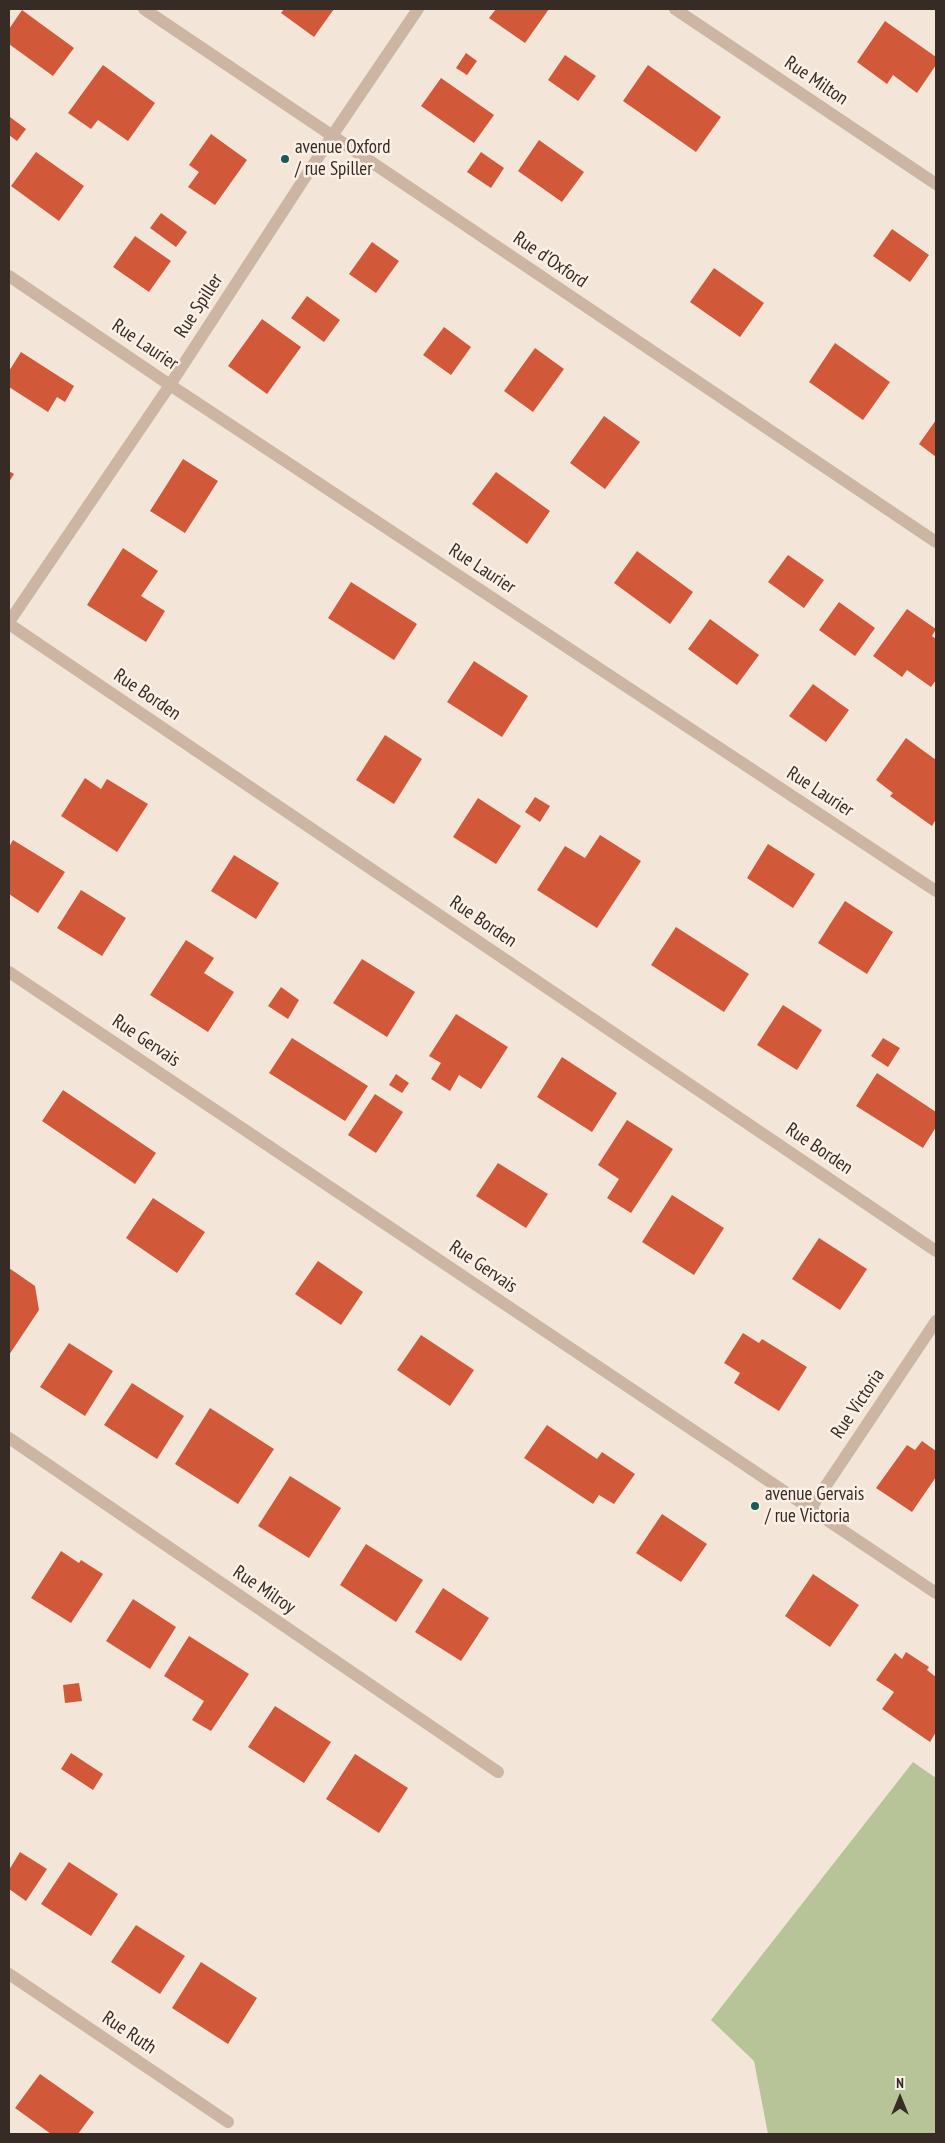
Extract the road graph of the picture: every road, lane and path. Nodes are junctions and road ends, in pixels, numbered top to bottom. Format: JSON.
{"nodes":[{"id":1,"x":144,"y":9,"type":"edge"},
{"id":2,"x":418,"y":9,"type":"edge"},
{"id":3,"x":675,"y":9,"type":"edge"},
{"id":4,"x":332,"y":136,"type":"junction"},
{"id":5,"x":936,"y":184,"type":"edge"},
{"id":6,"x":9,"y":276,"type":"edge"},
{"id":7,"x":170,"y":385,"type":"junction"},
{"id":8,"x":936,"y":542,"type":"edge"},
{"id":9,"x":9,"y":623,"type":"edge"},
{"id":10,"x":936,"y":892,"type":"edge"},
{"id":11,"x":9,"y":972,"type":"edge"},
{"id":12,"x":936,"y":1250,"type":"edge"},
{"id":13,"x":936,"y":1321,"type":"edge"},
{"id":14,"x":9,"y":1438,"type":"edge"},
{"id":15,"x":811,"y":1508,"type":"junction"},
{"id":16,"x":936,"y":1593,"type":"edge"},
{"id":17,"x":498,"y":1772,"type":"dead end"},
{"id":18,"x":9,"y":1974,"type":"edge"},
{"id":19,"x":228,"y":2122,"type":"dead end"}],
"edges":[{"from":1,"to":4,"type":"street","name":"Rue d'Oxford"},
{"from":2,"to":4,"type":"street","name":"Rue Spiller"},
{"from":3,"to":5,"type":"street","name":"Rue Milton"},
{"from":4,"to":7,"type":"street","name":"Rue Spiller"},
{"from":4,"to":8,"type":"street","name":"Rue d'Oxford"},
{"from":6,"to":7,"type":"street","name":"Rue Laurier"},
{"from":7,"to":9,"type":"street","name":"Rue Spiller"},
{"from":7,"to":10,"type":"street","name":"Rue Laurier"},
{"from":9,"to":12,"type":"street","name":"Rue Borden"},
{"from":11,"to":15,"type":"street","name":"Rue Gervais"},
{"from":13,"to":15,"type":"street","name":"Rue Victoria"},
{"from":14,"to":17,"type":"street","name":"Rue Milroy"},
{"from":15,"to":16,"type":"street","name":"Rue Gervais"},
{"from":18,"to":19,"type":"street","name":"Rue Ruth"}]}
